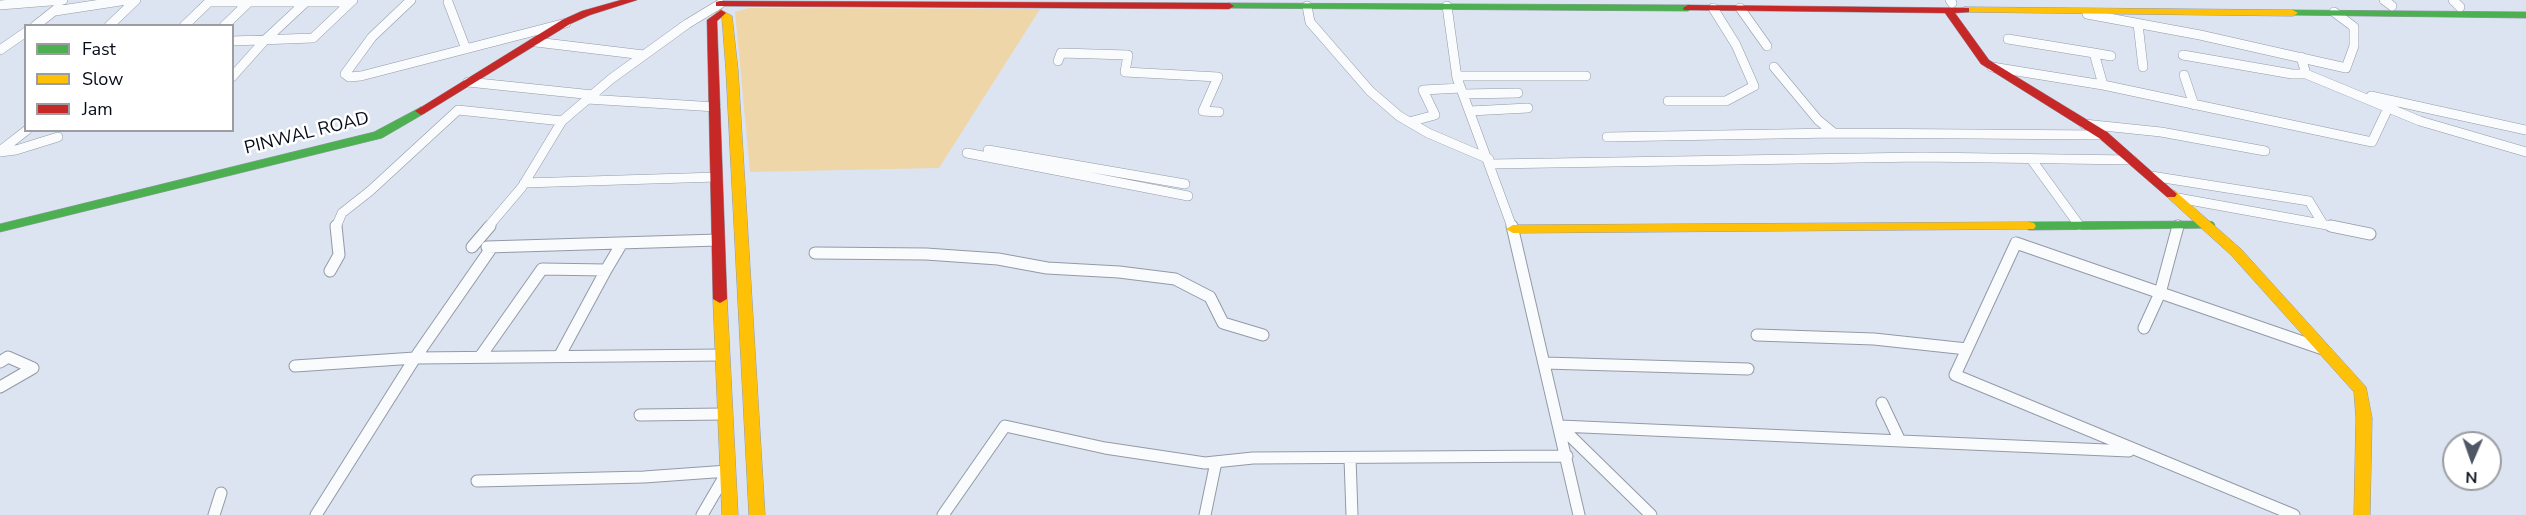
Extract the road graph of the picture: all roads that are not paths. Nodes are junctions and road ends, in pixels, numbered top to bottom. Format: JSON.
{"nodes":[{"id":1,"x":64,"y":0,"type":"edge"},
{"id":2,"x":127,"y":0,"type":"edge"},
{"id":3,"x":136,"y":0,"type":"edge"},
{"id":4,"x":411,"y":0,"type":"edge"},
{"id":5,"x":632,"y":0,"type":"edge"},
{"id":6,"x":1242,"y":0,"type":"edge"},
{"id":7,"x":1374,"y":0,"type":"edge"},
{"id":8,"x":1401,"y":0,"type":"edge"},
{"id":9,"x":210,"y":1,"type":"edge"},
{"id":10,"x":250,"y":1,"type":"edge"},
{"id":11,"x":307,"y":1,"type":"edge"},
{"id":12,"x":352,"y":1,"type":"edge"},
{"id":13,"x":448,"y":2,"type":"dead end"},
{"id":14,"x":1085,"y":2,"type":"edge"},
{"id":15,"x":1306,"y":2,"type":"edge"},
{"id":16,"x":1454,"y":2,"type":"edge"},
{"id":17,"x":1479,"y":2,"type":"edge"},
{"id":18,"x":2388,"y":3,"type":"edge"},
{"id":19,"x":782,"y":4,"type":"junction"},
{"id":20,"x":1614,"y":4,"type":"edge"},
{"id":21,"x":1950,"y":4,"type":"edge"},
{"id":22,"x":2457,"y":4,"type":"edge"},
{"id":23,"x":0,"y":5,"type":"edge"},
{"id":24,"x":720,"y":6,"type":"edge"},
{"id":25,"x":1713,"y":8,"type":"junction"},
{"id":26,"x":1740,"y":8,"type":"junction"},
{"id":27,"x":2526,"y":8,"type":"edge"},
{"id":28,"x":2066,"y":10,"type":"junction"},
{"id":29,"x":55,"y":11,"type":"junction"},
{"id":30,"x":2334,"y":12,"type":"junction"},
{"id":31,"x":2526,"y":15,"type":"edge"},
{"id":32,"x":566,"y":22,"type":"junction"},
{"id":33,"x":38,"y":24,"type":"edge"},
{"id":34,"x":111,"y":24,"type":"edge"},
{"id":35,"x":186,"y":24,"type":"edge"},
{"id":36,"x":226,"y":24,"type":"edge"},
{"id":37,"x":2138,"y":24,"type":"junction"},
{"id":38,"x":24,"y":33,"type":"edge"},
{"id":39,"x":2008,"y":39,"type":"dead end"},
{"id":40,"x":265,"y":40,"type":"junction"},
{"id":41,"x":234,"y":41,"type":"edge"},
{"id":42,"x":536,"y":42,"type":"junction"},
{"id":43,"x":1767,"y":46,"type":"dead end"},
{"id":44,"x":730,"y":48,"type":"junction"},
{"id":45,"x":466,"y":49,"type":"junction"},
{"id":46,"x":0,"y":50,"type":"edge"},
{"id":47,"x":2094,"y":53,"type":"junction"},
{"id":48,"x":644,"y":55,"type":"junction"},
{"id":49,"x":2111,"y":56,"type":"dead end"},
{"id":50,"x":2183,"y":56,"type":"dead end"},
{"id":51,"x":2301,"y":57,"type":"junction"},
{"id":52,"x":1058,"y":61,"type":"dead end"},
{"id":53,"x":1774,"y":67,"type":"dead end"},
{"id":54,"x":1992,"y":67,"type":"junction"},
{"id":55,"x":2143,"y":67,"type":"dead end"},
{"id":56,"x":2306,"y":74,"type":"junction"},
{"id":57,"x":234,"y":75,"type":"edge"},
{"id":58,"x":2184,"y":75,"type":"dead end"},
{"id":59,"x":1457,"y":76,"type":"junction"},
{"id":60,"x":1586,"y":76,"type":"dead end"},
{"id":61,"x":468,"y":81,"type":"junction"},
{"id":62,"x":2103,"y":85,"type":"junction"},
{"id":63,"x":1462,"y":91,"type":"junction"},
{"id":64,"x":1518,"y":93,"type":"dead end"},
{"id":65,"x":590,"y":97,"type":"junction"},
{"id":66,"x":2367,"y":99,"type":"junction"},
{"id":67,"x":1668,"y":101,"type":"dead end"},
{"id":68,"x":2194,"y":105,"type":"junction"},
{"id":69,"x":716,"y":107,"type":"junction"},
{"id":70,"x":1528,"y":108,"type":"dead end"},
{"id":71,"x":2388,"y":108,"type":"junction"},
{"id":72,"x":1470,"y":111,"type":"junction"},
{"id":73,"x":1219,"y":112,"type":"dead end"},
{"id":74,"x":562,"y":121,"type":"junction"},
{"id":75,"x":1409,"y":122,"type":"junction"},
{"id":76,"x":2084,"y":124,"type":"junction"},
{"id":77,"x":2526,"y":130,"type":"edge"},
{"id":78,"x":25,"y":132,"type":"edge"},
{"id":79,"x":1834,"y":133,"type":"junction"},
{"id":80,"x":2103,"y":135,"type":"junction"},
{"id":81,"x":58,"y":136,"type":"dead end"},
{"id":82,"x":1607,"y":137,"type":"dead end"},
{"id":83,"x":988,"y":150,"type":"dead end"},
{"id":84,"x":2265,"y":151,"type":"dead end"},
{"id":85,"x":0,"y":152,"type":"edge"},
{"id":86,"x":2526,"y":152,"type":"edge"},
{"id":87,"x":968,"y":153,"type":"dead end"},
{"id":88,"x":2031,"y":159,"type":"junction"},
{"id":89,"x":2132,"y":160,"type":"junction"},
{"id":90,"x":1490,"y":161,"type":"junction"},
{"id":91,"x":2151,"y":176,"type":"junction"},
{"id":92,"x":717,"y":177,"type":"junction"},
{"id":93,"x":524,"y":183,"type":"junction"},
{"id":94,"x":1185,"y":184,"type":"dead end"},
{"id":95,"x":1188,"y":196,"type":"dead end"},
{"id":96,"x":2178,"y":198,"type":"junction"},
{"id":97,"x":2323,"y":224,"type":"junction"},
{"id":98,"x":2079,"y":225,"type":"junction"},
{"id":99,"x":2178,"y":225,"type":"junction"},
{"id":100,"x":2208,"y":225,"type":"junction"},
{"id":101,"x":0,"y":228,"type":"edge"},
{"id":102,"x":1514,"y":229,"type":"junction"},
{"id":103,"x":2370,"y":234,"type":"dead end"},
{"id":104,"x":718,"y":240,"type":"junction"},
{"id":105,"x":622,"y":243,"type":"junction"},
{"id":106,"x":492,"y":247,"type":"junction"},
{"id":107,"x":815,"y":253,"type":"dead end"},
{"id":108,"x":606,"y":270,"type":"junction"},
{"id":109,"x":330,"y":271,"type":"dead end"},
{"id":110,"x":2160,"y":293,"type":"junction"},
{"id":111,"x":2144,"y":328,"type":"dead end"},
{"id":112,"x":1263,"y":335,"type":"dead end"},
{"id":113,"x":1757,"y":335,"type":"dead end"},
{"id":114,"x":1967,"y":349,"type":"junction"},
{"id":115,"x":2323,"y":349,"type":"junction"},
{"id":116,"x":560,"y":355,"type":"junction"},
{"id":117,"x":723,"y":355,"type":"junction"},
{"id":118,"x":480,"y":357,"type":"junction"},
{"id":119,"x":415,"y":358,"type":"junction"},
{"id":120,"x":0,"y":362,"type":"edge"},
{"id":121,"x":1545,"y":363,"type":"junction"},
{"id":122,"x":295,"y":366,"type":"dead end"},
{"id":123,"x":1748,"y":369,"type":"dead end"},
{"id":124,"x":0,"y":387,"type":"edge"},
{"id":125,"x":1882,"y":403,"type":"dead end"},
{"id":126,"x":724,"y":414,"type":"junction"},
{"id":127,"x":640,"y":415,"type":"dead end"},
{"id":128,"x":1560,"y":426,"type":"junction"},
{"id":129,"x":1900,"y":441,"type":"junction"},
{"id":130,"x":2139,"y":452,"type":"junction"},
{"id":131,"x":1567,"y":456,"type":"junction"},
{"id":132,"x":1350,"y":458,"type":"junction"},
{"id":133,"x":1216,"y":462,"type":"junction"},
{"id":134,"x":728,"y":471,"type":"junction"},
{"id":135,"x":477,"y":481,"type":"dead end"},
{"id":136,"x":221,"y":493,"type":"dead end"},
{"id":137,"x":214,"y":515,"type":"edge"},
{"id":138,"x":316,"y":515,"type":"edge"},
{"id":139,"x":702,"y":515,"type":"edge"},
{"id":140,"x":730,"y":515,"type":"edge"},
{"id":141,"x":757,"y":515,"type":"edge"},
{"id":142,"x":943,"y":515,"type":"edge"},
{"id":143,"x":1205,"y":515,"type":"edge"},
{"id":144,"x":1352,"y":515,"type":"edge"},
{"id":145,"x":1579,"y":515,"type":"edge"},
{"id":146,"x":1651,"y":515,"type":"edge"},
{"id":147,"x":2294,"y":515,"type":"edge"},
{"id":148,"x":2362,"y":515,"type":"edge"}],
"edges":[{"from":1,"to":23,"type":"street"},
{"from":1,"to":29,"type":"street"},
{"from":2,"to":29,"type":"street"},
{"from":3,"to":34,"type":"street"},
{"from":4,"to":45,"type":"street"},
{"from":5,"to":32,"type":"main road","name":"PINWAL ROAD"},
{"from":6,"to":15,"type":"main road"},
{"from":7,"to":8,"type":"main road"},
{"from":7,"to":15,"type":"main road"},
{"from":8,"to":16,"type":"main road"},
{"from":9,"to":10,"type":"street"},
{"from":9,"to":35,"type":"street"},
{"from":10,"to":11,"type":"street"},
{"from":10,"to":36,"type":"street"},
{"from":11,"to":12,"type":"street"},
{"from":11,"to":40,"type":"street"},
{"from":12,"to":40,"type":"street"},
{"from":13,"to":45,"type":"street"},
{"from":14,"to":15,"type":"main road"},
{"from":14,"to":19,"type":"main road"},
{"from":15,"to":16,"type":"main road"},
{"from":15,"to":75,"type":"street"},
{"from":16,"to":17,"type":"main road"},
{"from":16,"to":59,"type":"street"},
{"from":17,"to":20,"type":"main road"},
{"from":18,"to":21,"type":"main road"},
{"from":18,"to":22,"type":"main road"},
{"from":19,"to":24,"type":"main road"},
{"from":19,"to":44,"type":"main road"},
{"from":20,"to":21,"type":"main road"},
{"from":20,"to":25,"type":"main road"},
{"from":21,"to":26,"type":"main road"},
{"from":21,"to":28,"type":"main road"},
{"from":21,"to":54,"type":"main road"},
{"from":22,"to":27,"type":"main road"},
{"from":24,"to":44,"type":"main road"},
{"from":24,"to":48,"type":"street"},
{"from":24,"to":69,"type":"main road"},
{"from":25,"to":26,"type":"main road"},
{"from":25,"to":67,"type":"street"},
{"from":26,"to":43,"type":"street"},
{"from":28,"to":30,"type":"main road"},
{"from":28,"to":37,"type":"street"},
{"from":29,"to":33,"type":"street"},
{"from":30,"to":31,"type":"main road"},
{"from":30,"to":51,"type":"street"},
{"from":32,"to":42,"type":"main road","name":"PINWAL ROAD"},
{"from":32,"to":45,"type":"street"},
{"from":37,"to":51,"type":"street"},
{"from":37,"to":55,"type":"street"},
{"from":38,"to":46,"type":"street"},
{"from":39,"to":47,"type":"street"},
{"from":40,"to":41,"type":"street"},
{"from":40,"to":57,"type":"street"},
{"from":42,"to":48,"type":"street"},
{"from":42,"to":61,"type":"main road","name":"PINWAL ROAD"},
{"from":44,"to":141,"type":"main road"},
{"from":47,"to":49,"type":"street"},
{"from":47,"to":62,"type":"street"},
{"from":48,"to":65,"type":"street"},
{"from":50,"to":56,"type":"street"},
{"from":51,"to":56,"type":"street"},
{"from":52,"to":73,"type":"street"},
{"from":53,"to":79,"type":"street"},
{"from":54,"to":62,"type":"street"},
{"from":54,"to":76,"type":"main road"},
{"from":56,"to":66,"type":"street"},
{"from":58,"to":68,"type":"street"},
{"from":59,"to":60,"type":"street"},
{"from":59,"to":63,"type":"street"},
{"from":61,"to":65,"type":"street"},
{"from":61,"to":101,"type":"main road","name":"PINWAL ROAD"},
{"from":62,"to":68,"type":"street"},
{"from":63,"to":64,"type":"street"},
{"from":63,"to":72,"type":"street"},
{"from":63,"to":75,"type":"street"},
{"from":65,"to":69,"type":"street"},
{"from":65,"to":74,"type":"street"},
{"from":66,"to":71,"type":"street"},
{"from":66,"to":77,"type":"street"},
{"from":68,"to":71,"type":"street"},
{"from":69,"to":92,"type":"main road"},
{"from":70,"to":72,"type":"street"},
{"from":71,"to":86,"type":"street"},
{"from":72,"to":90,"type":"street"},
{"from":74,"to":93,"type":"street"},
{"from":74,"to":109,"type":"street"},
{"from":75,"to":90,"type":"street"},
{"from":76,"to":80,"type":"main road"},
{"from":76,"to":84,"type":"street"},
{"from":78,"to":85,"type":"street"},
{"from":79,"to":80,"type":"street"},
{"from":79,"to":82,"type":"street"},
{"from":80,"to":89,"type":"main road"},
{"from":81,"to":85,"type":"street"},
{"from":83,"to":94,"type":"street"},
{"from":87,"to":95,"type":"street"},
{"from":88,"to":89,"type":"street"},
{"from":88,"to":90,"type":"street"},
{"from":88,"to":98,"type":"street"},
{"from":89,"to":91,"type":"main road"},
{"from":90,"to":102,"type":"street"},
{"from":91,"to":96,"type":"main road"},
{"from":91,"to":97,"type":"street"},
{"from":92,"to":93,"type":"street"},
{"from":92,"to":104,"type":"main road"},
{"from":93,"to":106,"type":"street"},
{"from":96,"to":97,"type":"street"},
{"from":96,"to":100,"type":"main road"},
{"from":97,"to":103,"type":"street"},
{"from":98,"to":99,"type":"main road"},
{"from":98,"to":102,"type":"main road"},
{"from":99,"to":100,"type":"main road"},
{"from":99,"to":110,"type":"street"},
{"from":100,"to":115,"type":"main road"},
{"from":102,"to":121,"type":"street"},
{"from":104,"to":105,"type":"street"},
{"from":104,"to":117,"type":"main road"},
{"from":105,"to":106,"type":"street"},
{"from":105,"to":108,"type":"street"},
{"from":106,"to":119,"type":"street"},
{"from":107,"to":112,"type":"street"},
{"from":108,"to":116,"type":"street"},
{"from":108,"to":118,"type":"street"},
{"from":110,"to":111,"type":"street"},
{"from":110,"to":114,"type":"street"},
{"from":110,"to":115,"type":"street"},
{"from":113,"to":114,"type":"street"},
{"from":114,"to":130,"type":"street"},
{"from":115,"to":148,"type":"main road"},
{"from":116,"to":117,"type":"street"},
{"from":116,"to":118,"type":"street"},
{"from":117,"to":126,"type":"main road"},
{"from":118,"to":119,"type":"street"},
{"from":119,"to":122,"type":"street"},
{"from":119,"to":138,"type":"street"},
{"from":120,"to":124,"type":"street"},
{"from":121,"to":123,"type":"street"},
{"from":121,"to":128,"type":"street"},
{"from":125,"to":129,"type":"street"},
{"from":126,"to":127,"type":"street"},
{"from":126,"to":134,"type":"main road"},
{"from":128,"to":129,"type":"street"},
{"from":128,"to":131,"type":"street"},
{"from":128,"to":146,"type":"street"},
{"from":129,"to":130,"type":"street"},
{"from":130,"to":147,"type":"street"},
{"from":131,"to":132,"type":"street"},
{"from":131,"to":145,"type":"street"},
{"from":132,"to":133,"type":"street"},
{"from":132,"to":144,"type":"street"},
{"from":133,"to":142,"type":"street"},
{"from":133,"to":143,"type":"street"},
{"from":134,"to":135,"type":"street"},
{"from":134,"to":139,"type":"street"},
{"from":134,"to":140,"type":"main road"},
{"from":136,"to":137,"type":"street"}]}
